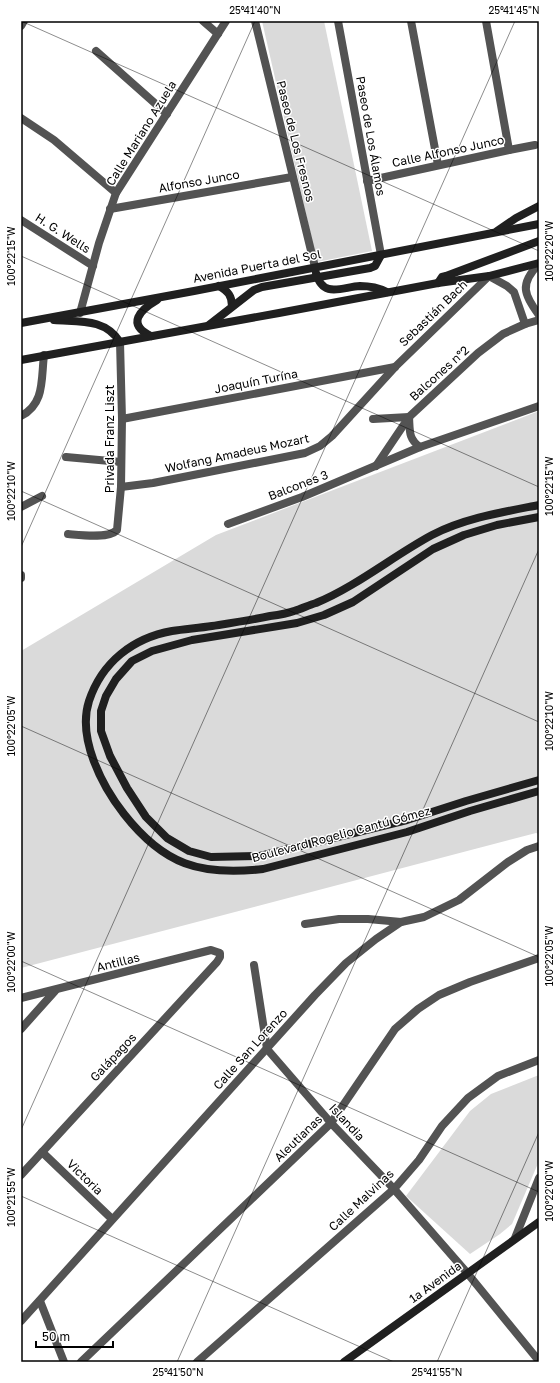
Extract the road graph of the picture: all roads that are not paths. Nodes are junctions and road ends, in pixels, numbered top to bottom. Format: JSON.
{"nodes":[{"id":1,"x":24,"y":21,"type":"edge"},
{"id":2,"x":203,"y":21,"type":"edge"},
{"id":3,"x":226,"y":21,"type":"edge"},
{"id":4,"x":255,"y":21,"type":"edge"},
{"id":5,"x":338,"y":21,"type":"edge"},
{"id":6,"x":411,"y":21,"type":"edge"},
{"id":7,"x":486,"y":21,"type":"edge"},
{"id":8,"x":21,"y":26,"type":"edge"},
{"id":9,"x":218,"y":34,"type":"junction"},
{"id":10,"x":96,"y":51,"type":"dead end"},
{"id":11,"x":167,"y":114,"type":"junction"},
{"id":12,"x":21,"y":118,"type":"edge"},
{"id":13,"x":534,"y":146,"type":"dead end"},
{"id":14,"x":509,"y":150,"type":"junction"},
{"id":15,"x":438,"y":165,"type":"junction"},
{"id":16,"x":292,"y":177,"type":"junction"},
{"id":17,"x":367,"y":180,"type":"junction"},
{"id":18,"x":116,"y":193,"type":"junction"},
{"id":19,"x":539,"y":206,"type":"edge"},
{"id":20,"x":110,"y":209,"type":"junction"},
{"id":21,"x":21,"y":220,"type":"edge"},
{"id":22,"x":539,"y":224,"type":"edge"},
{"id":23,"x":496,"y":231,"type":"junction"},
{"id":24,"x":539,"y":241,"type":"edge"},
{"id":25,"x":381,"y":255,"type":"junction"},
{"id":26,"x":539,"y":264,"type":"edge"},
{"id":27,"x":93,"y":266,"type":"junction"},
{"id":28,"x":315,"y":267,"type":"junction"},
{"id":29,"x":489,"y":276,"type":"junction"},
{"id":30,"x":318,"y":278,"type":"junction"},
{"id":31,"x":438,"y":283,"type":"junction"},
{"id":32,"x":219,"y":286,"type":"junction"},
{"id":33,"x":525,"y":288,"type":"junction"},
{"id":34,"x":387,"y":292,"type":"junction"},
{"id":35,"x":514,"y":292,"type":"junction"},
{"id":36,"x":163,"y":296,"type":"junction"},
{"id":37,"x":232,"y":306,"type":"junction"},
{"id":38,"x":80,"y":313,"type":"junction"},
{"id":39,"x":539,"y":315,"type":"edge"},
{"id":40,"x":39,"y":319,"type":"junction"},
{"id":41,"x":539,"y":320,"type":"edge"},
{"id":42,"x":21,"y":323,"type":"edge"},
{"id":43,"x":525,"y":324,"type":"junction"},
{"id":44,"x":208,"y":326,"type":"junction"},
{"id":45,"x":151,"y":336,"type":"junction"},
{"id":46,"x":120,"y":342,"type":"junction"},
{"id":47,"x":44,"y":355,"type":"junction"},
{"id":48,"x":21,"y":360,"type":"edge"},
{"id":49,"x":395,"y":368,"type":"junction"},
{"id":50,"x":539,"y":406,"type":"edge"},
{"id":51,"x":21,"y":416,"type":"edge"},
{"id":52,"x":409,"y":417,"type":"junction"},
{"id":53,"x":122,"y":419,"type":"junction"},
{"id":54,"x":373,"y":419,"type":"dead end"},
{"id":55,"x":420,"y":447,"type":"junction"},
{"id":56,"x":66,"y":457,"type":"dead end"},
{"id":57,"x":121,"y":462,"type":"junction"},
{"id":58,"x":376,"y":466,"type":"junction"},
{"id":59,"x":121,"y":487,"type":"junction"},
{"id":60,"x":42,"y":496,"type":"dead end"},
{"id":61,"x":539,"y":505,"type":"edge"},
{"id":62,"x":21,"y":507,"type":"edge"},
{"id":63,"x":539,"y":517,"type":"edge"},
{"id":64,"x":228,"y":524,"type":"dead end"},
{"id":65,"x":68,"y":534,"type":"dead end"},
{"id":66,"x":21,"y":575,"type":"edge"},
{"id":67,"x":21,"y":578,"type":"edge"},
{"id":68,"x":539,"y":780,"type":"edge"},
{"id":69,"x":539,"y":792,"type":"edge"},
{"id":70,"x":539,"y":846,"type":"edge"},
{"id":71,"x":401,"y":922,"type":"junction"},
{"id":72,"x":305,"y":924,"type":"dead end"},
{"id":73,"x":220,"y":953,"type":"joint"},
{"id":74,"x":539,"y":958,"type":"edge"},
{"id":75,"x":254,"y":965,"type":"dead end"},
{"id":76,"x":55,"y":990,"type":"junction"},
{"id":77,"x":21,"y":998,"type":"edge"},
{"id":78,"x":21,"y":1029,"type":"edge"},
{"id":79,"x":267,"y":1049,"type":"junction"},
{"id":80,"x":539,"y":1060,"type":"edge"},
{"id":81,"x":331,"y":1123,"type":"junction"},
{"id":82,"x":42,"y":1152,"type":"junction"},
{"id":83,"x":21,"y":1175,"type":"edge"},
{"id":84,"x":539,"y":1178,"type":"edge"},
{"id":85,"x":394,"y":1189,"type":"junction"},
{"id":86,"x":112,"y":1219,"type":"junction"},
{"id":87,"x":539,"y":1222,"type":"edge"},
{"id":88,"x":515,"y":1238,"type":"junction"},
{"id":89,"x":468,"y":1274,"type":"junction"},
{"id":90,"x":40,"y":1301,"type":"junction"},
{"id":91,"x":21,"y":1321,"type":"edge"},
{"id":92,"x":534,"y":1360,"type":"edge"},
{"id":93,"x":64,"y":1362,"type":"edge"},
{"id":94,"x":81,"y":1362,"type":"edge"},
{"id":95,"x":197,"y":1362,"type":"edge"},
{"id":96,"x":344,"y":1362,"type":"edge"}],
"edges":[{"from":1,"to":8,"type":"street"},
{"from":2,"to":9,"type":"street"},
{"from":3,"to":9,"type":"street","name":"Calle Mariano Azuela"},
{"from":4,"to":16,"type":"street","name":"Paseo de Los Fresnos"},
{"from":5,"to":17,"type":"street","name":"Paseo de Los Álamos"},
{"from":6,"to":15,"type":"street"},
{"from":7,"to":14,"type":"street"},
{"from":9,"to":11,"type":"street","name":"Calle Mariano Azuela"},
{"from":10,"to":11,"type":"street"},
{"from":11,"to":18,"type":"street","name":"Calle Mariano Azuela"},
{"from":12,"to":18,"type":"street"},
{"from":13,"to":14,"type":"street","name":"Calle Alfonso Junco"},
{"from":14,"to":15,"type":"street","name":"Calle Alfonso Junco"},
{"from":15,"to":17,"type":"street","name":"Calle Alfonso Junco"},
{"from":16,"to":20,"type":"street","name":"Alfonso Junco"},
{"from":16,"to":28,"type":"street","name":"Paseo de Los Fresnos"},
{"from":17,"to":25,"type":"street","name":"Paseo de Los Álamos"},
{"from":18,"to":20,"type":"street","name":"Calle Mariano Azuela"},
{"from":19,"to":23,"type":"main road"},
{"from":20,"to":27,"type":"street","name":"Calle Mariano Azuela"},
{"from":21,"to":27,"type":"street","name":"H. G. Wells"},
{"from":22,"to":23,"type":"main road"},
{"from":23,"to":25,"type":"main road","name":"Avenida Puerta del Sol"},
{"from":24,"to":31,"type":"main road"},
{"from":25,"to":28,"type":"main road","name":"Avenida Puerta del Sol"},
{"from":25,"to":30,"type":"main road"},
{"from":26,"to":29,"type":"main road"},
{"from":26,"to":33,"type":"street"},
{"from":27,"to":38,"type":"street","name":"Calle Mariano Azuela"},
{"from":28,"to":30,"type":"main road"},
{"from":28,"to":32,"type":"main road","name":"Avenida Puerta del Sol"},
{"from":29,"to":31,"type":"main road"},
{"from":29,"to":35,"type":"street"},
{"from":29,"to":49,"type":"street","name":"Sebastián Bach"},
{"from":30,"to":34,"type":"main road"},
{"from":30,"to":37,"type":"main road"},
{"from":31,"to":34,"type":"main road"},
{"from":32,"to":36,"type":"main road","name":"Avenida Puerta del Sol"},
{"from":32,"to":37,"type":"main road"},
{"from":33,"to":35,"type":"street"},
{"from":33,"to":39,"type":"street"},
{"from":34,"to":44,"type":"main road"},
{"from":35,"to":43,"type":"street"},
{"from":36,"to":38,"type":"main road","name":"Avenida Puerta del Sol"},
{"from":36,"to":45,"type":"main road"},
{"from":37,"to":44,"type":"main road"},
{"from":38,"to":40,"type":"main road","name":"Avenida Puerta del Sol"},
{"from":40,"to":42,"type":"main road","name":"Avenida Puerta del Sol"},
{"from":40,"to":46,"type":"main road"},
{"from":41,"to":43,"type":"street","name":"Balcones n°2"},
{"from":43,"to":52,"type":"street","name":"Balcones n°2"},
{"from":44,"to":45,"type":"main road"},
{"from":45,"to":46,"type":"main road"},
{"from":46,"to":47,"type":"main road"},
{"from":46,"to":53,"type":"street","name":"Privada Franz Liszt"},
{"from":47,"to":48,"type":"main road"},
{"from":47,"to":51,"type":"street"},
{"from":49,"to":53,"type":"street","name":"Joaquín Turína"},
{"from":49,"to":59,"type":"street","name":"Wolfang Amadeus Mozart"},
{"from":50,"to":55,"type":"street","name":"Balcones 3"},
{"from":52,"to":54,"type":"street"},
{"from":52,"to":55,"type":"street"},
{"from":52,"to":58,"type":"street","name":"Balcones n°2"},
{"from":53,"to":57,"type":"street","name":"Privada Franz Liszt"},
{"from":55,"to":58,"type":"street","name":"Balcones 3"},
{"from":56,"to":57,"type":"street"},
{"from":57,"to":59,"type":"street","name":"Privada Franz Liszt"},
{"from":58,"to":64,"type":"street","name":"Balcones 3"},
{"from":59,"to":65,"type":"street","name":"Privada Franz Liszt"},
{"from":60,"to":62,"type":"street"},
{"from":61,"to":69,"type":"main road","name":"Boulevard Rogelio Cantú Gómez"},
{"from":63,"to":68,"type":"main road","name":"Boulevard Rogelio Cantú Gómez"},
{"from":66,"to":67,"type":"street"},
{"from":70,"to":71,"type":"street","name":"Calle San Lorenzo"},
{"from":71,"to":72,"type":"street"},
{"from":71,"to":79,"type":"street","name":"Calle San Lorenzo"},
{"from":73,"to":76,"type":"street","name":"Antillas"},
{"from":73,"to":82,"type":"street","name":"Galápagos"},
{"from":74,"to":81,"type":"street","name":"Aleutianas"},
{"from":75,"to":79,"type":"street"},
{"from":76,"to":77,"type":"street","name":"Antillas"},
{"from":76,"to":78,"type":"street"},
{"from":79,"to":81,"type":"street","name":"Islandia"},
{"from":79,"to":86,"type":"street","name":"Calle San Lorenzo"},
{"from":80,"to":85,"type":"street","name":"Calle Malvinas"},
{"from":81,"to":85,"type":"street","name":"Islandia"},
{"from":81,"to":94,"type":"street","name":"Aleutianas"},
{"from":82,"to":83,"type":"street","name":"Galápagos"},
{"from":82,"to":86,"type":"street","name":"Victoria"},
{"from":84,"to":88,"type":"street"},
{"from":85,"to":89,"type":"street","name":"Islandia"},
{"from":85,"to":95,"type":"street","name":"Calle Malvinas"},
{"from":86,"to":90,"type":"street","name":"Calle San Lorenzo"},
{"from":87,"to":88,"type":"main road","name":"1a Avenida"},
{"from":88,"to":89,"type":"main road","name":"1a Avenida"},
{"from":89,"to":92,"type":"street","name":"Islandia"},
{"from":89,"to":96,"type":"main road","name":"1a Avenida"},
{"from":90,"to":91,"type":"street","name":"Calle San Lorenzo"},
{"from":90,"to":93,"type":"street"}]}
